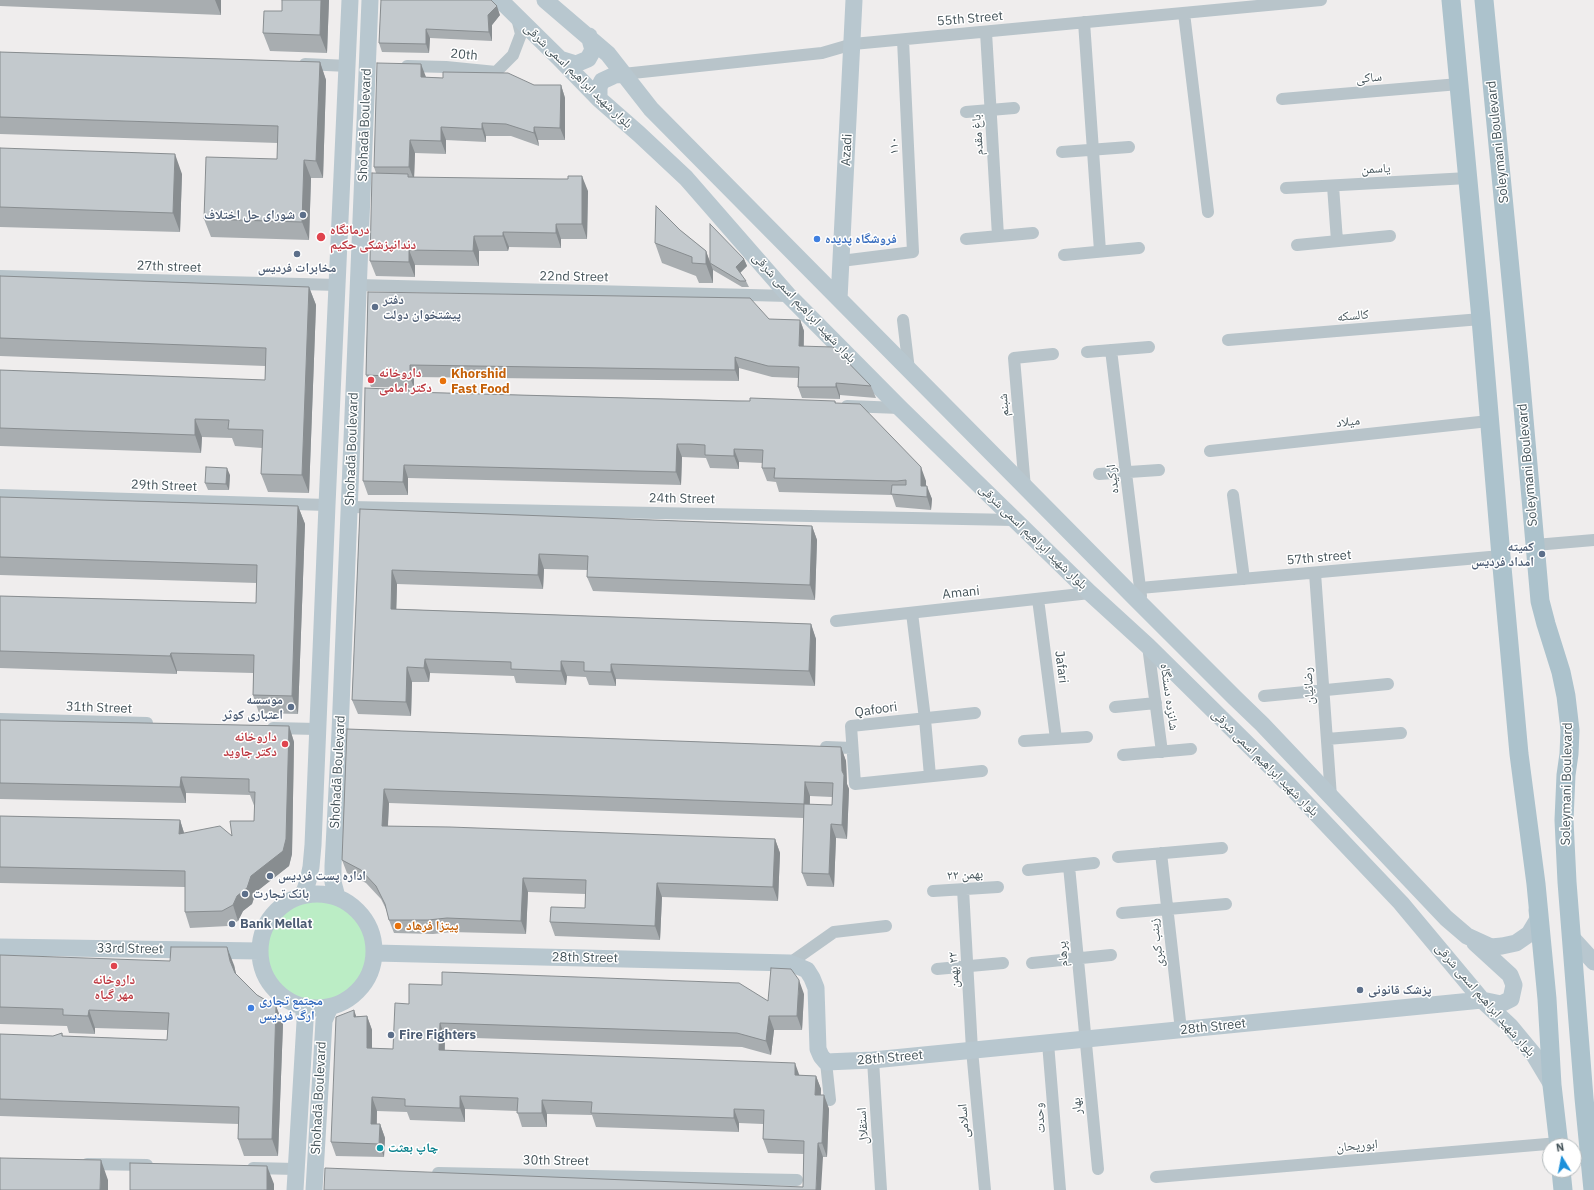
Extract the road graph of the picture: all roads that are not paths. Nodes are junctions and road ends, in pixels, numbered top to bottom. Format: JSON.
{"nodes":[{"id":1,"x":350,"y":0,"type":"edge"},
{"id":2,"x":370,"y":0,"type":"edge"},
{"id":3,"x":500,"y":0,"type":"edge"},
{"id":4,"x":545,"y":0,"type":"edge"},
{"id":5,"x":854,"y":0,"type":"edge"},
{"id":6,"x":1321,"y":0,"type":"edge"},
{"id":7,"x":1451,"y":0,"type":"edge"},
{"id":8,"x":1484,"y":0,"type":"edge"},
{"id":9,"x":1184,"y":13,"type":"junction"},
{"id":10,"x":516,"y":16,"type":"junction"},
{"id":11,"x":1084,"y":22,"type":"junction"},
{"id":12,"x":986,"y":32,"type":"junction"},
{"id":13,"x":589,"y":36,"type":"junction"},
{"id":14,"x":902,"y":40,"type":"junction"},
{"id":15,"x":853,"y":44,"type":"junction"},
{"id":16,"x":560,"y":59,"type":"junction"},
{"id":17,"x":295,"y":64,"type":"edge"},
{"id":18,"x":348,"y":66,"type":"junction"},
{"id":19,"x":395,"y":66,"type":"edge"},
{"id":20,"x":623,"y":74,"type":"junction"},
{"id":21,"x":1459,"y":84,"type":"junction"},
{"id":22,"x":599,"y":99,"type":"junction"},
{"id":23,"x":1282,"y":99,"type":"dead end"},
{"id":24,"x":1014,"y":108,"type":"dead end"},
{"id":25,"x":990,"y":110,"type":"junction"},
{"id":26,"x":966,"y":112,"type":"dead end"},
{"id":27,"x":1129,"y":147,"type":"dead end"},
{"id":28,"x":1093,"y":150,"type":"junction"},
{"id":29,"x":1062,"y":152,"type":"dead end"},
{"id":30,"x":1468,"y":178,"type":"junction"},
{"id":31,"x":1333,"y":186,"type":"junction"},
{"id":32,"x":1286,"y":188,"type":"dead end"},
{"id":33,"x":1208,"y":212,"type":"dead end"},
{"id":34,"x":1032,"y":233,"type":"dead end"},
{"id":35,"x":998,"y":236,"type":"junction"},
{"id":36,"x":1390,"y":236,"type":"dead end"},
{"id":37,"x":966,"y":239,"type":"dead end"},
{"id":38,"x":1337,"y":241,"type":"junction"},
{"id":39,"x":1296,"y":245,"type":"dead end"},
{"id":40,"x":1139,"y":248,"type":"dead end"},
{"id":41,"x":1100,"y":252,"type":"junction"},
{"id":42,"x":1064,"y":256,"type":"dead end"},
{"id":43,"x":841,"y":261,"type":"junction"},
{"id":44,"x":0,"y":276,"type":"edge"},
{"id":45,"x":338,"y":285,"type":"junction"},
{"id":46,"x":358,"y":285,"type":"junction"},
{"id":47,"x":789,"y":296,"type":"junction"},
{"id":48,"x":839,"y":299,"type":"junction"},
{"id":49,"x":1481,"y":319,"type":"junction"},
{"id":50,"x":903,"y":320,"type":"dead end"},
{"id":51,"x":1228,"y":340,"type":"dead end"},
{"id":52,"x":1149,"y":347,"type":"dead end"},
{"id":53,"x":1111,"y":350,"type":"junction"},
{"id":54,"x":1087,"y":352,"type":"dead end"},
{"id":55,"x":1053,"y":354,"type":"dead end"},
{"id":56,"x":909,"y":370,"type":"junction"},
{"id":57,"x":837,"y":406,"type":"edge"},
{"id":58,"x":900,"y":408,"type":"junction"},
{"id":59,"x":1489,"y":421,"type":"junction"},
{"id":60,"x":1210,"y":451,"type":"dead end"},
{"id":61,"x":1159,"y":470,"type":"dead end"},
{"id":62,"x":1126,"y":472,"type":"junction"},
{"id":63,"x":1100,"y":474,"type":"dead end"},
{"id":64,"x":1026,"y":488,"type":"junction"},
{"id":65,"x":0,"y":495,"type":"edge"},
{"id":66,"x":1233,"y":495,"type":"dead end"},
{"id":67,"x":327,"y":505,"type":"junction"},
{"id":68,"x":350,"y":507,"type":"junction"},
{"id":69,"x":1014,"y":520,"type":"junction"},
{"id":70,"x":1594,"y":540,"type":"edge"},
{"id":71,"x":1535,"y":545,"type":"junction"},
{"id":72,"x":1501,"y":556,"type":"junction"},
{"id":73,"x":1315,"y":572,"type":"junction"},
{"id":74,"x":1244,"y":579,"type":"junction"},
{"id":75,"x":1140,"y":588,"type":"junction"},
{"id":76,"x":1090,"y":593,"type":"junction"},
{"id":77,"x":1038,"y":599,"type":"junction"},
{"id":78,"x":1142,"y":605,"type":"junction"},
{"id":79,"x":912,"y":613,"type":"junction"},
{"id":80,"x":836,"y":621,"type":"dead end"},
{"id":81,"x":1148,"y":646,"type":"junction"},
{"id":82,"x":1388,"y":684,"type":"dead end"},
{"id":83,"x":1323,"y":689,"type":"junction"},
{"id":84,"x":1264,"y":696,"type":"dead end"},
{"id":85,"x":1156,"y":703,"type":"junction"},
{"id":86,"x":1115,"y":707,"type":"dead end"},
{"id":87,"x":975,"y":713,"type":"dead end"},
{"id":88,"x":0,"y":719,"type":"edge"},
{"id":89,"x":924,"y":719,"type":"junction"},
{"id":90,"x":157,"y":724,"type":"edge"},
{"id":91,"x":258,"y":727,"type":"edge"},
{"id":92,"x":317,"y":729,"type":"junction"},
{"id":93,"x":1401,"y":733,"type":"dead end"},
{"id":94,"x":1087,"y":737,"type":"dead end"},
{"id":95,"x":1056,"y":739,"type":"junction"},
{"id":96,"x":1327,"y":739,"type":"junction"},
{"id":97,"x":1024,"y":741,"type":"dead end"},
{"id":98,"x":813,"y":747,"type":"edge"},
{"id":99,"x":852,"y":748,"type":"junction"},
{"id":100,"x":1191,"y":749,"type":"dead end"},
{"id":101,"x":1162,"y":752,"type":"junction"},
{"id":102,"x":1123,"y":755,"type":"dead end"},
{"id":103,"x":982,"y":771,"type":"dead end"},
{"id":104,"x":930,"y":776,"type":"junction"},
{"id":105,"x":1331,"y":797,"type":"junction"},
{"id":106,"x":1222,"y":848,"type":"dead end"},
{"id":107,"x":1161,"y":853,"type":"junction"},
{"id":108,"x":1118,"y":857,"type":"dead end"},
{"id":109,"x":1094,"y":863,"type":"dead end"},
{"id":110,"x":1069,"y":866,"type":"junction"},
{"id":111,"x":1028,"y":870,"type":"dead end"},
{"id":112,"x":998,"y":887,"type":"dead end"},
{"id":113,"x":963,"y":889,"type":"junction"},
{"id":114,"x":933,"y":890,"type":"dead end"},
{"id":115,"x":303,"y":895,"type":"junction"},
{"id":116,"x":337,"y":897,"type":"junction"},
{"id":117,"x":1537,"y":900,"type":"junction"},
{"id":118,"x":1226,"y":904,"type":"dead end"},
{"id":119,"x":1167,"y":909,"type":"junction"},
{"id":120,"x":1122,"y":913,"type":"dead end"},
{"id":121,"x":886,"y":926,"type":"dead end"},
{"id":122,"x":1467,"y":936,"type":"junction"},
{"id":123,"x":1572,"y":938,"type":"junction"},
{"id":124,"x":0,"y":947,"type":"edge"},
{"id":125,"x":259,"y":950,"type":"junction"},
{"id":126,"x":375,"y":953,"type":"junction"},
{"id":127,"x":1111,"y":956,"type":"dead end"},
{"id":128,"x":1077,"y":959,"type":"junction"},
{"id":129,"x":1594,"y":962,"type":"edge"},
{"id":130,"x":790,"y":963,"type":"junction"},
{"id":131,"x":1003,"y":963,"type":"dead end"},
{"id":132,"x":1032,"y":963,"type":"dead end"},
{"id":133,"x":968,"y":967,"type":"junction"},
{"id":134,"x":937,"y":969,"type":"dead end"},
{"id":135,"x":1482,"y":1000,"type":"junction"},
{"id":136,"x":303,"y":1006,"type":"junction"},
{"id":137,"x":330,"y":1006,"type":"junction"},
{"id":138,"x":1181,"y":1030,"type":"junction"},
{"id":139,"x":1085,"y":1039,"type":"junction"},
{"id":140,"x":1048,"y":1043,"type":"junction"},
{"id":141,"x":972,"y":1050,"type":"junction"},
{"id":142,"x":873,"y":1060,"type":"junction"},
{"id":143,"x":826,"y":1062,"type":"junction"},
{"id":144,"x":1588,"y":1067,"type":"edge"},
{"id":145,"x":1552,"y":1085,"type":"junction"},
{"id":146,"x":830,"y":1100,"type":"dead end"},
{"id":147,"x":1558,"y":1138,"type":"edge"},
{"id":148,"x":1542,"y":1145,"type":"edge"},
{"id":149,"x":79,"y":1163,"type":"edge"},
{"id":150,"x":158,"y":1165,"type":"edge"},
{"id":151,"x":245,"y":1168,"type":"edge"},
{"id":152,"x":296,"y":1169,"type":"junction"},
{"id":153,"x":1098,"y":1169,"type":"dead end"},
{"id":154,"x":427,"y":1173,"type":"edge"},
{"id":155,"x":1156,"y":1177,"type":"dead end"},
{"id":156,"x":1562,"y":1178,"type":"edge"},
{"id":157,"x":797,"y":1180,"type":"dead end"},
{"id":158,"x":295,"y":1190,"type":"edge"},
{"id":159,"x":314,"y":1190,"type":"edge"},
{"id":160,"x":882,"y":1190,"type":"edge"},
{"id":161,"x":985,"y":1190,"type":"edge"},
{"id":162,"x":1060,"y":1190,"type":"edge"},
{"id":163,"x":1563,"y":1190,"type":"edge"},
{"id":164,"x":1593,"y":1190,"type":"edge"}],
"edges":[{"from":1,"to":18,"type":"main road","name":"Shohadā Boulevard"},
{"from":2,"to":46,"type":"main road","name":"Shohadā Boulevard"},
{"from":3,"to":10,"type":"main road","name":"بلوار شهید ابراهیم اسمی شرقی"},
{"from":4,"to":13,"type":"main road","name":"بلوار شهید ابراهیم اسمی شرقی"},
{"from":5,"to":15,"type":"main road","name":"Azadi"},
{"from":6,"to":9,"type":"street","name":"55th Street"},
{"from":7,"to":21,"type":"main road"},
{"from":8,"to":71,"type":"main road","name":"Soleymani Boulevard"},
{"from":9,"to":11,"type":"street","name":"55th Street"},
{"from":9,"to":33,"type":"street"},
{"from":10,"to":16,"type":"main road","name":"بلوار شهید ابراهیم اسمی شرقی"},
{"from":10,"to":19,"type":"street","name":"20th"},
{"from":11,"to":12,"type":"street","name":"55th Street"},
{"from":11,"to":28,"type":"street"},
{"from":12,"to":14,"type":"street","name":"55th Street"},
{"from":12,"to":25,"type":"street","name":"باغ مقدم"},
{"from":13,"to":16,"type":"main road"},
{"from":13,"to":20,"type":"main road","name":"بلوار شهید ابراهیم اسمی شرقی"},
{"from":14,"to":15,"type":"street","name":"55th Street"},
{"from":14,"to":43,"type":"street","name":"۱۱۰"},
{"from":15,"to":20,"type":"street","name":"55th Street"},
{"from":15,"to":43,"type":"main road","name":"Azadi"},
{"from":16,"to":22,"type":"main road","name":"بلوار شهید ابراهیم اسمی شرقی"},
{"from":17,"to":18,"type":"street"},
{"from":18,"to":45,"type":"main road","name":"Shohadā Boulevard"},
{"from":20,"to":22,"type":"main road"},
{"from":20,"to":48,"type":"main road","name":"بلوار شهید ابراهیم اسمی شرقی"},
{"from":21,"to":23,"type":"street","name":"ساکی"},
{"from":21,"to":30,"type":"main road"},
{"from":22,"to":47,"type":"main road","name":"بلوار شهید ابراهیم اسمی شرقی"},
{"from":24,"to":25,"type":"street"},
{"from":25,"to":26,"type":"street"},
{"from":25,"to":35,"type":"street","name":"باغ مقدم"},
{"from":27,"to":28,"type":"street"},
{"from":28,"to":29,"type":"street"},
{"from":28,"to":41,"type":"street"},
{"from":30,"to":31,"type":"street","name":"یاسمن"},
{"from":30,"to":49,"type":"main road"},
{"from":31,"to":32,"type":"street","name":"یاسمن"},
{"from":31,"to":38,"type":"street"},
{"from":34,"to":35,"type":"street"},
{"from":35,"to":37,"type":"street"},
{"from":36,"to":38,"type":"street"},
{"from":38,"to":39,"type":"street"},
{"from":40,"to":41,"type":"street"},
{"from":41,"to":42,"type":"street"},
{"from":43,"to":48,"type":"main road","name":"Azadi"},
{"from":44,"to":45,"type":"street","name":"27th street"},
{"from":45,"to":67,"type":"main road","name":"Shohadā Boulevard"},
{"from":46,"to":47,"type":"street","name":"22nd Street"},
{"from":46,"to":68,"type":"main road","name":"Shohadā Boulevard"},
{"from":47,"to":58,"type":"main road","name":"بلوار شهید ابراهیم اسمی شرقی"},
{"from":48,"to":56,"type":"main road","name":"بلوار شهید ابراهیم اسمی شرقی"},
{"from":49,"to":51,"type":"street","name":"کالسکه"},
{"from":49,"to":59,"type":"main road"},
{"from":50,"to":56,"type":"street"},
{"from":52,"to":53,"type":"street"},
{"from":53,"to":54,"type":"street"},
{"from":53,"to":62,"type":"street","name":"ارکیده"},
{"from":55,"to":64,"type":"street","name":"شبنم"},
{"from":56,"to":64,"type":"main road","name":"بلوار شهید ابراهیم اسمی شرقی"},
{"from":57,"to":58,"type":"street"},
{"from":58,"to":69,"type":"main road","name":"بلوار شهید ابراهیم اسمی شرقی"},
{"from":59,"to":60,"type":"street","name":"میلاد"},
{"from":59,"to":72,"type":"main road"},
{"from":61,"to":62,"type":"street"},
{"from":62,"to":63,"type":"street"},
{"from":62,"to":75,"type":"street","name":"ارکیده"},
{"from":64,"to":78,"type":"main road","name":"بلوار شهید ابراهیم اسمی شرقی"},
{"from":65,"to":67,"type":"street","name":"29th Street"},
{"from":66,"to":74,"type":"street"},
{"from":67,"to":92,"type":"main road","name":"Shohadā Boulevard"},
{"from":68,"to":69,"type":"street","name":"24th Street"},
{"from":68,"to":116,"type":"main road","name":"Shohadā Boulevard"},
{"from":69,"to":76,"type":"main road","name":"بلوار شهید ابراهیم اسمی شرقی"},
{"from":70,"to":71,"type":"street"},
{"from":71,"to":123,"type":"main road","name":"Soleymani Boulevard"},
{"from":72,"to":73,"type":"street","name":"57th street"},
{"from":72,"to":117,"type":"main road"},
{"from":73,"to":74,"type":"street","name":"57th street"},
{"from":73,"to":83,"type":"street","name":"رضائیان"},
{"from":74,"to":75,"type":"street","name":"57th street"},
{"from":75,"to":78,"type":"street","name":"ارکیده"},
{"from":76,"to":77,"type":"street","name":"Amani"},
{"from":76,"to":81,"type":"main road","name":"بلوار شهید ابراهیم اسمی شرقی"},
{"from":77,"to":79,"type":"street","name":"Amani"},
{"from":77,"to":95,"type":"street","name":"Jafari"},
{"from":78,"to":105,"type":"main road","name":"بلوار شهید ابراهیم اسمی شرقی"},
{"from":79,"to":80,"type":"street","name":"Amani"},
{"from":79,"to":89,"type":"street"},
{"from":81,"to":85,"type":"street","name":"شانزده دستگاه"},
{"from":81,"to":135,"type":"main road","name":"بلوار شهید ابراهیم اسمی شرقی"},
{"from":82,"to":83,"type":"street"},
{"from":83,"to":84,"type":"street"},
{"from":83,"to":96,"type":"street","name":"رضائیان"},
{"from":85,"to":86,"type":"street"},
{"from":85,"to":101,"type":"street","name":"شانزده دستگاه"},
{"from":87,"to":89,"type":"street"},
{"from":88,"to":90,"type":"street","name":"31th Street"},
{"from":89,"to":99,"type":"street","name":"Qafoori"},
{"from":89,"to":104,"type":"street"},
{"from":91,"to":92,"type":"street"},
{"from":92,"to":115,"type":"main road","name":"Shohadā Boulevard"},
{"from":93,"to":96,"type":"street"},
{"from":94,"to":95,"type":"street"},
{"from":95,"to":97,"type":"street"},
{"from":96,"to":105,"type":"street","name":"رضائیان"},
{"from":98,"to":99,"type":"street"},
{"from":99,"to":104,"type":"street"},
{"from":100,"to":101,"type":"street"},
{"from":101,"to":102,"type":"street"},
{"from":103,"to":104,"type":"street"},
{"from":105,"to":122,"type":"main road","name":"بلوار شهید ابراهیم اسمی شرقی"},
{"from":106,"to":107,"type":"street"},
{"from":107,"to":108,"type":"street"},
{"from":107,"to":119,"type":"street","name":"زینب کبری"},
{"from":109,"to":110,"type":"street"},
{"from":110,"to":111,"type":"street"},
{"from":110,"to":128,"type":"street","name":"پرهام"},
{"from":112,"to":113,"type":"street","name":"۲۲ بهمن"},
{"from":113,"to":114,"type":"street","name":"۲۲ بهمن"},
{"from":113,"to":133,"type":"street","name":"٢٢ بهمن"},
{"from":115,"to":116,"type":"main road"},
{"from":115,"to":125,"type":"main road"},
{"from":116,"to":126,"type":"main road"},
{"from":117,"to":122,"type":"main road","name":"بلوار شهید ابراهیم اسمی شرقی"},
{"from":117,"to":145,"type":"main road"},
{"from":118,"to":119,"type":"street"},
{"from":119,"to":120,"type":"street"},
{"from":119,"to":138,"type":"street","name":"زینب کبری"},
{"from":121,"to":130,"type":"street"},
{"from":122,"to":135,"type":"main road","name":"28th Street"},
{"from":123,"to":129,"type":"main road"},
{"from":123,"to":144,"type":"main road","name":"Soleymani Boulevard"},
{"from":124,"to":125,"type":"main road","name":"33rd Street"},
{"from":125,"to":136,"type":"main road"},
{"from":126,"to":130,"type":"main road","name":"28th Street"},
{"from":126,"to":137,"type":"main road"},
{"from":127,"to":128,"type":"street"},
{"from":128,"to":132,"type":"street"},
{"from":128,"to":139,"type":"street","name":"پرهام"},
{"from":130,"to":143,"type":"main road","name":"28th Street"},
{"from":131,"to":133,"type":"street"},
{"from":133,"to":134,"type":"street"},
{"from":133,"to":141,"type":"street","name":"٢٢ بهمن"},
{"from":135,"to":138,"type":"main road","name":"28th Street"},
{"from":135,"to":145,"type":"main road","name":"بلوار شهید ابراهیم اسمی شرقی"},
{"from":136,"to":137,"type":"main road"},
{"from":136,"to":152,"type":"main road","name":"Shohadā Boulevard"},
{"from":137,"to":159,"type":"main road","name":"Shohadā Boulevard"},
{"from":138,"to":139,"type":"main road","name":"28th Street"},
{"from":139,"to":140,"type":"main road","name":"28th Street"},
{"from":139,"to":153,"type":"street","name":"بهار"},
{"from":140,"to":141,"type":"main road","name":"28th Street"},
{"from":140,"to":162,"type":"street","name":"وحدت"},
{"from":141,"to":142,"type":"main road","name":"28th Street"},
{"from":141,"to":161,"type":"street","name":"اسلامی"},
{"from":142,"to":143,"type":"main road","name":"28th Street"},
{"from":142,"to":160,"type":"street","name":"استقلال"},
{"from":143,"to":146,"type":"street"},
{"from":144,"to":164,"type":"main road","name":"Soleymani Boulevard"},
{"from":145,"to":147,"type":"main road"},
{"from":148,"to":155,"type":"street","name":"ابوریحان"},
{"from":149,"to":150,"type":"street"},
{"from":151,"to":152,"type":"street"},
{"from":152,"to":158,"type":"main road","name":"Shohadā Boulevard"},
{"from":154,"to":157,"type":"street","name":"30th Street"},
{"from":156,"to":163,"type":"main road"}]}
